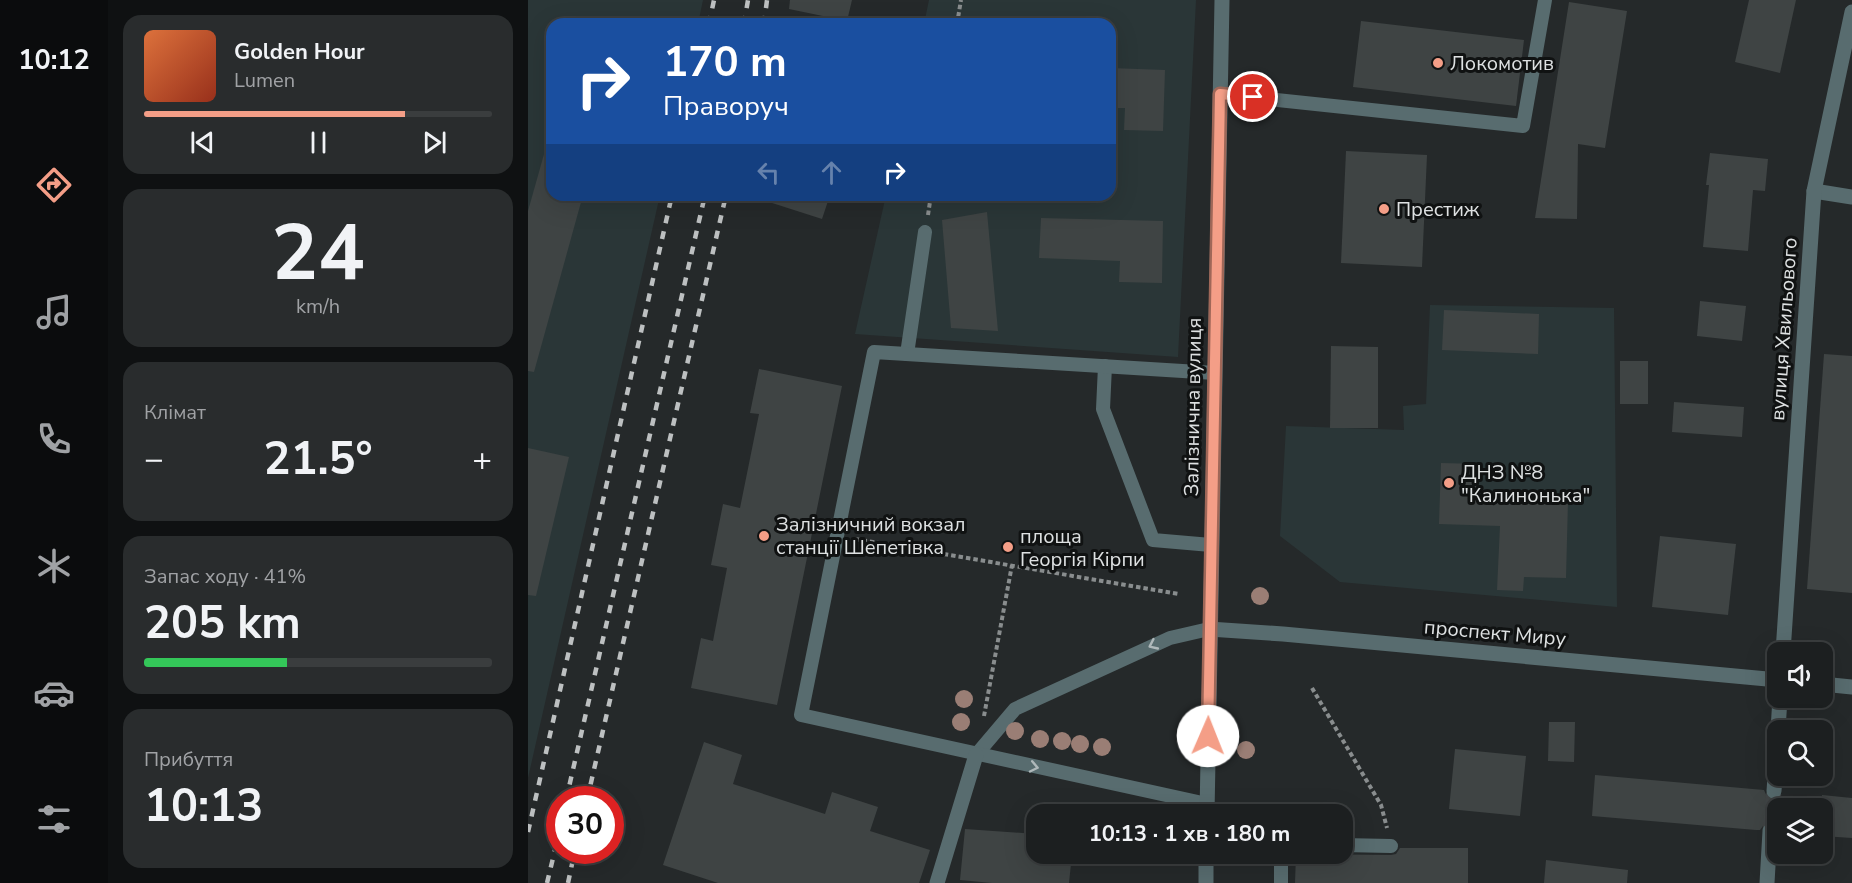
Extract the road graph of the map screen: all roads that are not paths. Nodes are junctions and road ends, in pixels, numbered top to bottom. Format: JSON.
{"nodes":[{"id":1,"x":1222,"y":0,"type":"edge"},
{"id":2,"x":1545,"y":0,"type":"edge"},
{"id":3,"x":1852,"y":12,"type":"edge"},
{"id":4,"x":1220,"y":94,"type":"junction"},
{"id":5,"x":1814,"y":191,"type":"junction"},
{"id":6,"x":1852,"y":197,"type":"edge"},
{"id":7,"x":925,"y":232,"type":"dead end"},
{"id":8,"x":907,"y":354,"type":"junction"},
{"id":9,"x":1105,"y":366,"type":"junction"},
{"id":10,"x":1215,"y":373,"type":"junction"},
{"id":11,"x":1211,"y":545,"type":"junction"},
{"id":12,"x":1209,"y":629,"type":"junction"},
{"id":13,"x":1784,"y":642,"type":"edge"},
{"id":14,"x":1767,"y":679,"type":"edge"},
{"id":15,"x":1833,"y":685,"type":"edge"},
{"id":16,"x":1852,"y":687,"type":"edge"},
{"id":17,"x":976,"y":755,"type":"junction"},
{"id":18,"x":1774,"y":786,"type":"edge"},
{"id":19,"x":1774,"y":791,"type":"tunnel mouth"},
{"id":20,"x":1186,"y":804,"type":"edge"},
{"id":21,"x":1207,"y":804,"type":"edge"},
{"id":22,"x":1353,"y":845,"type":"edge"},
{"id":23,"x":1391,"y":846,"type":"road end"},
{"id":24,"x":1206,"y":864,"type":"edge"},
{"id":25,"x":1281,"y":864,"type":"edge"},
{"id":26,"x":1768,"y":864,"type":"edge"},
{"id":27,"x":937,"y":883,"type":"edge"},
{"id":28,"x":1206,"y":883,"type":"edge"},
{"id":29,"x":1281,"y":883,"type":"edge"},
{"id":30,"x":1767,"y":883,"type":"edge"}],
"edges":[{"from":1,"to":4,"type":"street","name":"Залізнична вулиця"},
{"from":2,"to":4,"type":"lane"},
{"from":3,"to":5,"type":"street","name":"вулиця Хвильового"},
{"from":4,"to":10,"type":"street","name":"Залізнична вулиця"},
{"from":5,"to":6,"type":"street"},
{"from":5,"to":13,"type":"street","name":"вулиця Хвильового"},
{"from":7,"to":8,"type":"lane"},
{"from":8,"to":9,"type":"lane"},
{"from":8,"to":17,"type":"lane"},
{"from":9,"to":10,"type":"lane"},
{"from":9,"to":11,"type":"lane"},
{"from":10,"to":11,"type":"street","name":"Залізнична вулиця"},
{"from":11,"to":12,"type":"street","name":"Залізнична вулиця"},
{"from":12,"to":14,"type":"street","name":"проспект Миру"},
{"from":12,"to":17,"type":"lane","one_way":true},
{"from":12,"to":21,"type":"street","name":"Залізнична вулиця"},
{"from":15,"to":16,"type":"street"},
{"from":17,"to":20,"type":"lane","one_way":true},
{"from":17,"to":27,"type":"street"},
{"from":18,"to":19,"type":"street"},
{"from":22,"to":23,"type":"lane"},
{"from":24,"to":28,"type":"street"},
{"from":25,"to":29,"type":"lane"},
{"from":26,"to":30,"type":"street"}]}
